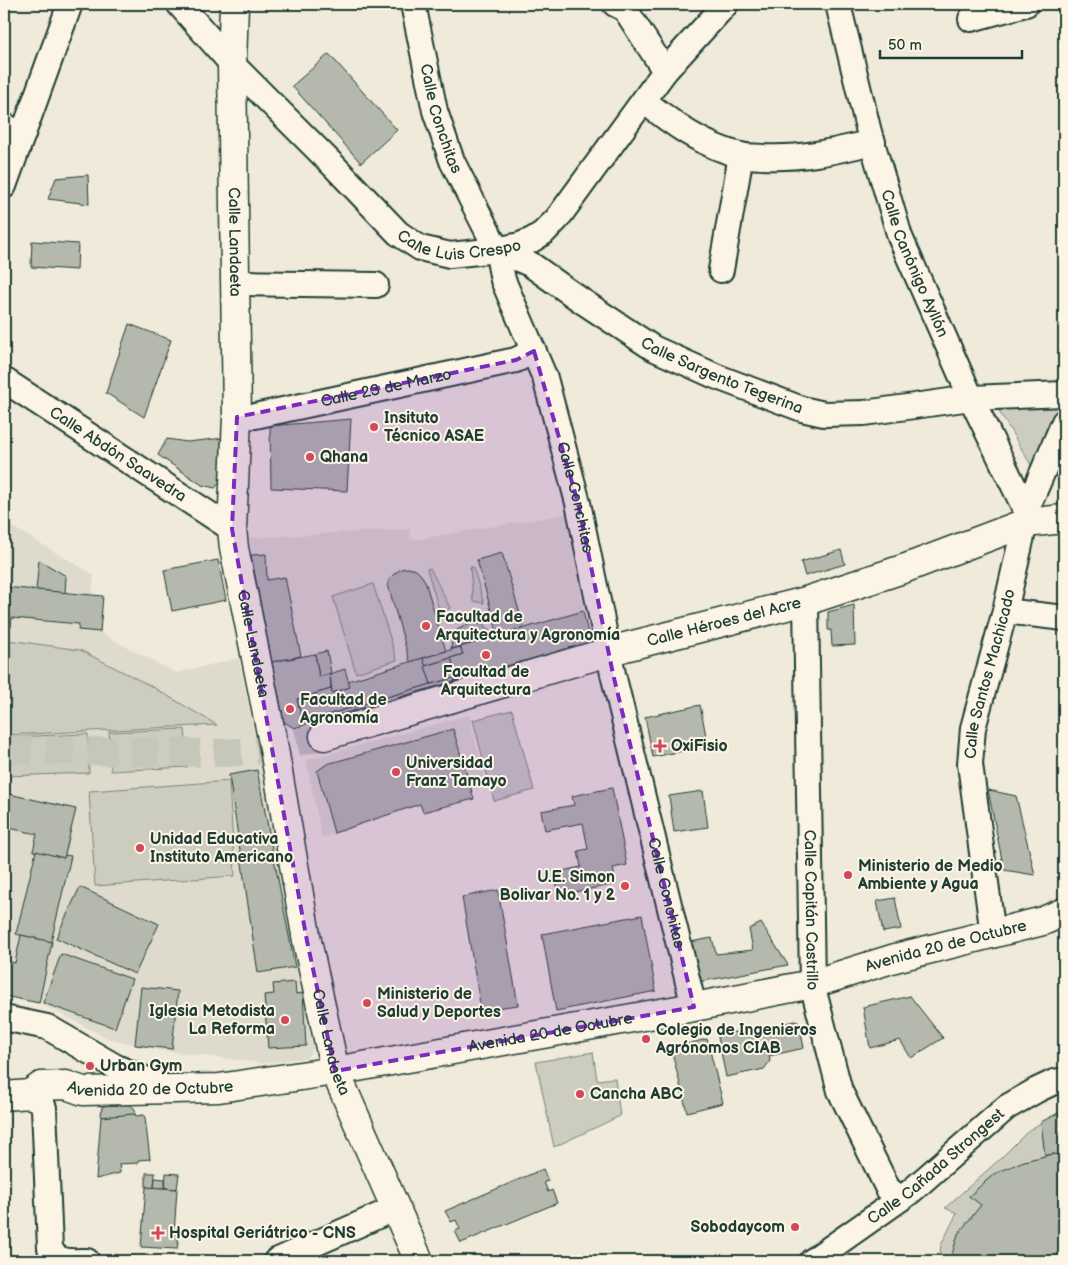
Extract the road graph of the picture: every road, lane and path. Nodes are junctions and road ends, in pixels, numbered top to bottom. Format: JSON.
{"nodes":[{"id":1,"x":70,"y":4,"type":"edge"},
{"id":2,"x":179,"y":4,"type":"edge"},
{"id":3,"x":234,"y":4,"type":"edge"},
{"id":4,"x":413,"y":4,"type":"edge"},
{"id":5,"x":615,"y":4,"type":"edge"},
{"id":6,"x":726,"y":4,"type":"edge"},
{"id":7,"x":838,"y":4,"type":"edge"},
{"id":8,"x":1026,"y":4,"type":"edge"},
{"id":9,"x":971,"y":19,"type":"dead end"},
{"id":10,"x":232,"y":64,"type":"junction"},
{"id":11,"x":665,"y":71,"type":"junction"},
{"id":12,"x":644,"y":101,"type":"junction"},
{"id":13,"x":13,"y":130,"type":"edge"},
{"id":14,"x":873,"y":142,"type":"junction"},
{"id":15,"x":741,"y":155,"type":"junction"},
{"id":16,"x":4,"y":186,"type":"edge"},
{"id":17,"x":497,"y":250,"type":"junction"},
{"id":18,"x":721,"y":270,"type":"dead end"},
{"id":19,"x":236,"y":283,"type":"junction"},
{"id":20,"x":376,"y":284,"type":"dead end"},
{"id":21,"x":534,"y":351,"type":"junction"},
{"id":22,"x":4,"y":380,"type":"edge"},
{"id":23,"x":1064,"y":394,"type":"edge"},
{"id":24,"x":971,"y":398,"type":"junction"},
{"id":25,"x":237,"y":417,"type":"junction"},
{"id":26,"x":1064,"y":422,"type":"edge"},
{"id":27,"x":1026,"y":517,"type":"junction"},
{"id":28,"x":1064,"y":518,"type":"edge"},
{"id":29,"x":232,"y":529,"type":"junction"},
{"id":30,"x":806,"y":601,"type":"junction"},
{"id":31,"x":1005,"y":611,"type":"junction"},
{"id":32,"x":1064,"y":618,"type":"edge"},
{"id":33,"x":609,"y":652,"type":"junction"},
{"id":34,"x":324,"y":736,"type":"tunnel mouth"},
{"id":35,"x":1064,"y":912,"type":"edge"},
{"id":36,"x":993,"y":935,"type":"junction"},
{"id":37,"x":812,"y":984,"type":"junction"},
{"id":38,"x":694,"y":1007,"type":"junction"},
{"id":39,"x":4,"y":1018,"type":"edge"},
{"id":40,"x":335,"y":1071,"type":"junction"},
{"id":41,"x":1064,"y":1080,"type":"edge"},
{"id":42,"x":167,"y":1088,"type":"junction"},
{"id":43,"x":4,"y":1096,"type":"edge"},
{"id":44,"x":35,"y":1096,"type":"junction"},
{"id":45,"x":900,"y":1198,"type":"junction"},
{"id":46,"x":396,"y":1208,"type":"junction"},
{"id":47,"x":87,"y":1261,"type":"edge"},
{"id":48,"x":276,"y":1261,"type":"edge"},
{"id":49,"x":419,"y":1261,"type":"edge"},
{"id":50,"x":812,"y":1261,"type":"edge"}],
"edges":[{"from":1,"to":13,"type":"street"},
{"from":2,"to":10,"type":"street","name":"Calle Luis Crespo"},
{"from":3,"to":10,"type":"main road","name":"Calle Landaeta"},
{"from":4,"to":17,"type":"street","name":"Calle Conchitas"},
{"from":5,"to":11,"type":"street"},
{"from":6,"to":11,"type":"street","name":"Calle Luis Crespo"},
{"from":7,"to":14,"type":"street","name":"Calle Canónigo Ayllón"},
{"from":8,"to":9,"type":"street"},
{"from":10,"to":17,"type":"street","name":"Calle Luis Crespo"},
{"from":10,"to":19,"type":"main road","name":"Calle Landaeta"},
{"from":11,"to":12,"type":"street","name":"Calle Luis Crespo"},
{"from":12,"to":15,"type":"street"},
{"from":12,"to":17,"type":"street","name":"Calle Luis Crespo"},
{"from":13,"to":16,"type":"street"},
{"from":14,"to":15,"type":"street"},
{"from":14,"to":24,"type":"street","name":"Calle Canónigo Ayllón"},
{"from":15,"to":18,"type":"street"},
{"from":17,"to":21,"type":"street","name":"Calle Conchitas"},
{"from":17,"to":24,"type":"street","name":"Calle Sargento Tegerina"},
{"from":19,"to":20,"type":"street"},
{"from":19,"to":25,"type":"main road","name":"Calle Landaeta"},
{"from":21,"to":25,"type":"street","name":"Calle 23 de Marzo"},
{"from":21,"to":33,"type":"street","name":"Calle Conchitas"},
{"from":22,"to":29,"type":"street","name":"Calle Abdón Saavedra"},
{"from":23,"to":24,"type":"street","name":"Calle Sargento Tegerina"},
{"from":24,"to":27,"type":"street","name":"Calle Canónigo Ayllón"},
{"from":25,"to":29,"type":"main road","name":"Calle Landaeta"},
{"from":26,"to":27,"type":"street","name":"Calle Santos Machicado"},
{"from":27,"to":28,"type":"main road","name":"Calle Héroes del Acre"},
{"from":27,"to":30,"type":"main road","name":"Calle Héroes del Acre"},
{"from":27,"to":31,"type":"street","name":"Calle Santos Machicado"},
{"from":29,"to":40,"type":"main road","name":"Calle Landaeta"},
{"from":30,"to":33,"type":"main road","name":"Calle Héroes del Acre"},
{"from":30,"to":37,"type":"street","name":"Calle Capitán Castrillo"},
{"from":31,"to":32,"type":"street"},
{"from":31,"to":36,"type":"street","name":"Calle Santos Machicado"},
{"from":33,"to":34,"type":"main road","name":"Calle Héroes del Acre"},
{"from":33,"to":38,"type":"street","name":"Calle Conchitas"},
{"from":35,"to":36,"type":"main road","name":"Avenida 20 de Octubre"},
{"from":36,"to":37,"type":"main road","name":"Avenida 20 de Octubre"},
{"from":37,"to":38,"type":"main road","name":"Avenida 20 de Octubre"},
{"from":37,"to":45,"type":"street","name":"Calle Capitán Castrillo"},
{"from":38,"to":40,"type":"main road","name":"Avenida 20 de Octubre"},
{"from":39,"to":42,"type":"street"},
{"from":40,"to":42,"type":"main road","name":"Avenida 20 de Octubre"},
{"from":40,"to":46,"type":"main road","name":"Calle Landaeta"},
{"from":41,"to":45,"type":"street","name":"Calle Cañada Strongest"},
{"from":42,"to":44,"type":"main road","name":"Avenida 20 de Octubre"},
{"from":43,"to":44,"type":"main road","name":"Avenida 20 de Octubre"},
{"from":44,"to":47,"type":"street"},
{"from":45,"to":50,"type":"street","name":"Calle Cañada Strongest"},
{"from":46,"to":48,"type":"street"},
{"from":46,"to":49,"type":"main road","name":"Calle Landaeta"}]}
